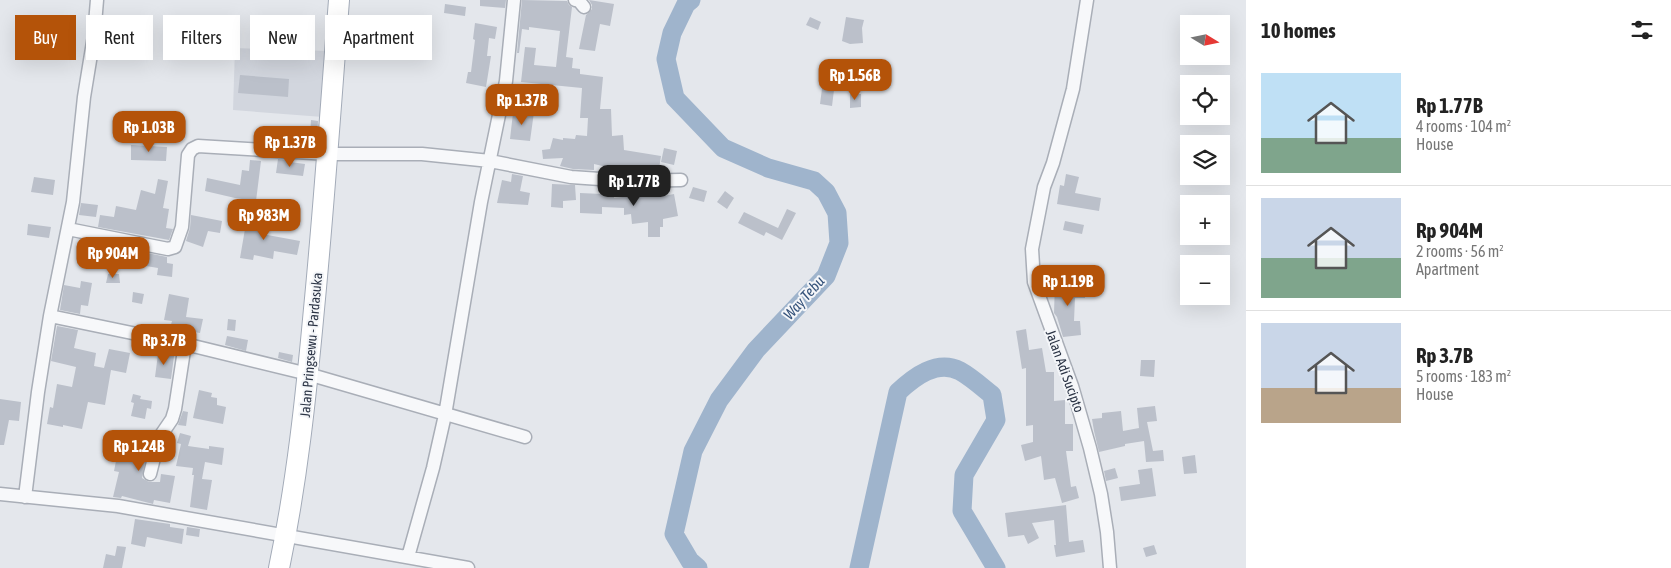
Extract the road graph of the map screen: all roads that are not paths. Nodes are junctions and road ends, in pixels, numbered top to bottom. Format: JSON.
{"nodes":[{"id":1,"x":97,"y":0,"type":"edge"},
{"id":2,"x":339,"y":0,"type":"edge"},
{"id":3,"x":514,"y":0,"type":"edge"},
{"id":4,"x":1087,"y":0,"type":"edge"},
{"id":5,"x":328,"y":154,"type":"junction"},
{"id":6,"x":490,"y":161,"type":"junction"},
{"id":7,"x":681,"y":180,"type":"dead end"},
{"id":8,"x":68,"y":229,"type":"junction"},
{"id":9,"x":50,"y":316,"type":"junction"},
{"id":10,"x":185,"y":344,"type":"junction"},
{"id":11,"x":308,"y":374,"type":"junction"},
{"id":12,"x":444,"y":415,"type":"junction"},
{"id":13,"x":525,"y":437,"type":"dead end"},
{"id":14,"x":150,"y":474,"type":"dead end"},
{"id":15,"x":0,"y":494,"type":"edge"},
{"id":16,"x":25,"y":497,"type":"junction"},
{"id":17,"x":286,"y":535,"type":"junction"},
{"id":18,"x":408,"y":557,"type":"junction"},
{"id":19,"x":279,"y":568,"type":"edge"},
{"id":20,"x":468,"y":568,"type":"edge"},
{"id":21,"x":1110,"y":568,"type":"edge"}],
"edges":[{"from":1,"to":8,"type":"street"},
{"from":2,"to":5,"type":"main road","name":"Jalan Pringsewu - Pardasuka"},
{"from":3,"to":6,"type":"street"},
{"from":4,"to":21,"type":"street","name":"Jalan Adi Sucipto"},
{"from":5,"to":6,"type":"street"},
{"from":5,"to":8,"type":"street"},
{"from":5,"to":11,"type":"main road","name":"Jalan Pringsewu - Pardasuka"},
{"from":6,"to":7,"type":"street"},
{"from":6,"to":12,"type":"street"},
{"from":8,"to":9,"type":"street"},
{"from":9,"to":10,"type":"street"},
{"from":9,"to":16,"type":"street"},
{"from":10,"to":11,"type":"street"},
{"from":10,"to":14,"type":"street"},
{"from":11,"to":12,"type":"street"},
{"from":11,"to":17,"type":"main road","name":"Jalan Pringsewu - Pardasuka"},
{"from":12,"to":13,"type":"street"},
{"from":12,"to":18,"type":"street"},
{"from":15,"to":16,"type":"street"},
{"from":16,"to":17,"type":"street"},
{"from":17,"to":18,"type":"street"},
{"from":17,"to":19,"type":"main road","name":"Jalan Pringsewu - Pardasuka"},
{"from":18,"to":20,"type":"street"}]}
